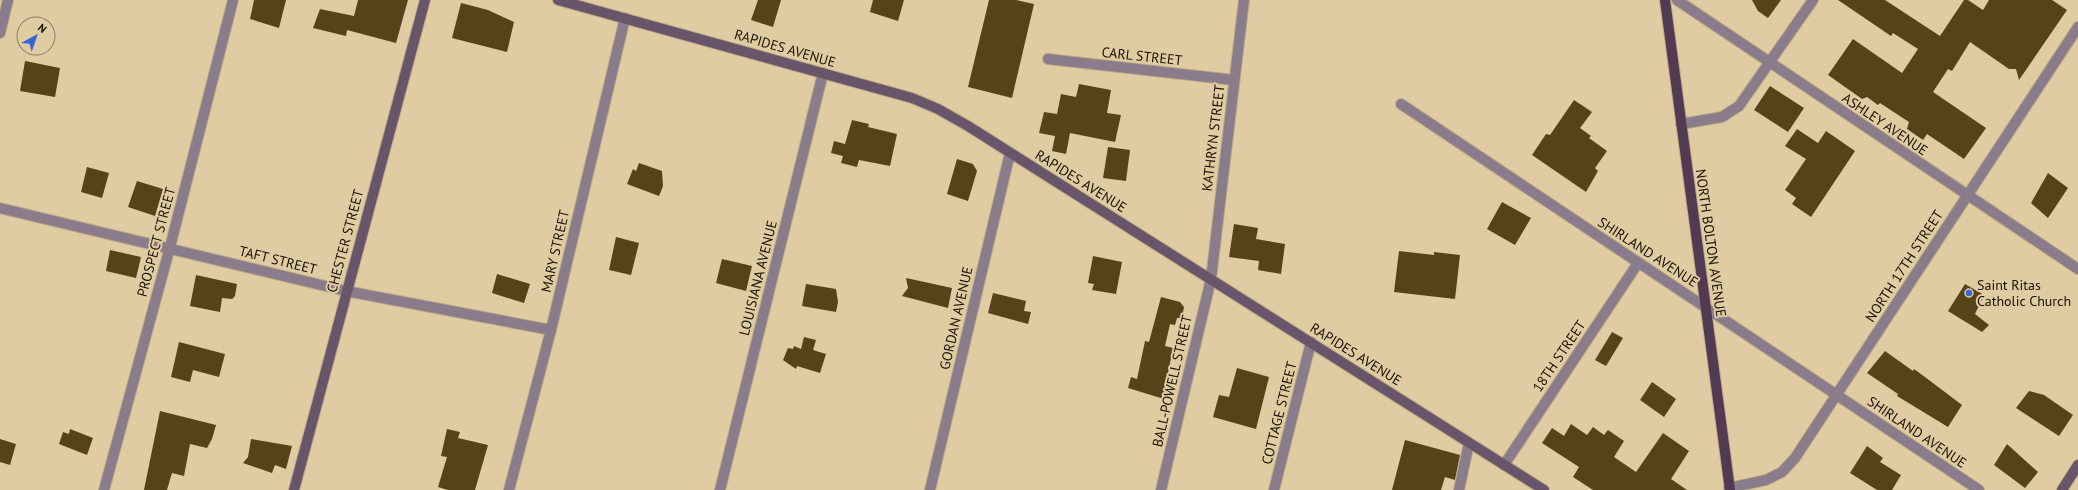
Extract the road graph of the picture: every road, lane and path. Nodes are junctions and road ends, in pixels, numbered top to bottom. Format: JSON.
{"nodes":[{"id":1,"x":8,"y":0,"type":"edge"},
{"id":2,"x":233,"y":0,"type":"edge"},
{"id":3,"x":425,"y":0,"type":"edge"},
{"id":4,"x":558,"y":0,"type":"edge"},
{"id":5,"x":1244,"y":0,"type":"edge"},
{"id":6,"x":1665,"y":0,"type":"edge"},
{"id":7,"x":1677,"y":0,"type":"edge"},
{"id":8,"x":1813,"y":0,"type":"edge"},
{"id":9,"x":625,"y":18,"type":"junction"},
{"id":10,"x":2078,"y":27,"type":"edge"},
{"id":11,"x":0,"y":33,"type":"edge"},
{"id":12,"x":1048,"y":59,"type":"dead end"},
{"id":13,"x":1770,"y":64,"type":"junction"},
{"id":14,"x":822,"y":73,"type":"junction"},
{"id":15,"x":1234,"y":80,"type":"junction"},
{"id":16,"x":1400,"y":104,"type":"dead end"},
{"id":17,"x":1681,"y":124,"type":"junction"},
{"id":18,"x":1010,"y":153,"type":"junction"},
{"id":19,"x":1967,"y":195,"type":"junction"},
{"id":20,"x":0,"y":208,"type":"edge"},
{"id":21,"x":170,"y":247,"type":"junction"},
{"id":22,"x":1638,"y":263,"type":"junction"},
{"id":23,"x":2078,"y":269,"type":"edge"},
{"id":24,"x":1211,"y":278,"type":"junction"},
{"id":25,"x":346,"y":291,"type":"junction"},
{"id":26,"x":1706,"y":307,"type":"junction"},
{"id":27,"x":551,"y":330,"type":"junction"},
{"id":28,"x":1311,"y":342,"type":"junction"},
{"id":29,"x":1837,"y":395,"type":"junction"},
{"id":30,"x":1470,"y":443,"type":"junction"},
{"id":31,"x":1504,"y":465,"type":"junction"},
{"id":32,"x":2078,"y":465,"type":"edge"},
{"id":33,"x":1729,"y":489,"type":"edge"},
{"id":34,"x":104,"y":490,"type":"edge"},
{"id":35,"x":294,"y":490,"type":"edge"},
{"id":36,"x":509,"y":490,"type":"edge"},
{"id":37,"x":720,"y":490,"type":"edge"},
{"id":38,"x":930,"y":490,"type":"edge"},
{"id":39,"x":1161,"y":490,"type":"edge"},
{"id":40,"x":1274,"y":490,"type":"edge"},
{"id":41,"x":1459,"y":490,"type":"edge"},
{"id":42,"x":1544,"y":490,"type":"edge"},
{"id":43,"x":1979,"y":490,"type":"edge"},
{"id":44,"x":2062,"y":490,"type":"edge"}],
"edges":[{"from":1,"to":11,"type":"street"},
{"from":2,"to":21,"type":"street","name":"PROSPECT STREET"},
{"from":3,"to":25,"type":"main road","name":"CHESTER STREET"},
{"from":4,"to":9,"type":"main road","name":"RAPIDES AVENUE"},
{"from":5,"to":15,"type":"street","name":"KATHRYN STREET"},
{"from":6,"to":17,"type":"main road","name":"NORTH BOLTON AVENUE"},
{"from":7,"to":13,"type":"street","name":"ASHLEY AVENUE"},
{"from":8,"to":13,"type":"street"},
{"from":9,"to":14,"type":"main road","name":"RAPIDES AVENUE"},
{"from":9,"to":27,"type":"street","name":"MARY STREET"},
{"from":10,"to":19,"type":"street","name":"NORTH 17TH STREET"},
{"from":12,"to":15,"type":"street","name":"CARL STREET"},
{"from":13,"to":17,"type":"street"},
{"from":13,"to":19,"type":"street","name":"ASHLEY AVENUE"},
{"from":14,"to":18,"type":"main road","name":"RAPIDES AVENUE"},
{"from":14,"to":37,"type":"street","name":"LOUISIANA AVENUE"},
{"from":15,"to":24,"type":"street","name":"KATHRYN STREET"},
{"from":16,"to":22,"type":"street","name":"SHIRLAND AVENUE"},
{"from":17,"to":26,"type":"main road","name":"NORTH BOLTON AVENUE"},
{"from":18,"to":24,"type":"main road","name":"RAPIDES AVENUE"},
{"from":18,"to":38,"type":"street","name":"GORDAN AVENUE"},
{"from":19,"to":23,"type":"street","name":"ASHLEY AVENUE"},
{"from":19,"to":29,"type":"street","name":"NORTH 17TH STREET"},
{"from":20,"to":21,"type":"street","name":"TAFT STREET"},
{"from":21,"to":25,"type":"street","name":"TAFT STREET"},
{"from":21,"to":34,"type":"street","name":"PROSPECT STREET"},
{"from":22,"to":26,"type":"street","name":"SHIRLAND AVENUE"},
{"from":22,"to":31,"type":"street","name":"18TH STREET"},
{"from":24,"to":28,"type":"main road","name":"RAPIDES AVENUE"},
{"from":24,"to":39,"type":"street","name":"BALL-POWELL STREET"},
{"from":25,"to":27,"type":"street","name":"TAFT STREET"},
{"from":25,"to":35,"type":"main road","name":"CHESTER STREET"},
{"from":26,"to":29,"type":"street","name":"SHIRLAND AVENUE"},
{"from":26,"to":33,"type":"main road","name":"NORTH BOLTON AVENUE"},
{"from":27,"to":36,"type":"street","name":"MARY STREET"},
{"from":28,"to":30,"type":"main road","name":"RAPIDES AVENUE"},
{"from":28,"to":40,"type":"street","name":"COTTAGE STREET"},
{"from":29,"to":33,"type":"street","name":"NORTH 17TH STREET"},
{"from":29,"to":43,"type":"street","name":"SHIRLAND AVENUE"},
{"from":30,"to":31,"type":"main road","name":"RAPIDES AVENUE"},
{"from":30,"to":41,"type":"street"},
{"from":31,"to":42,"type":"main road","name":"RAPIDES AVENUE"},
{"from":32,"to":44,"type":"main road"}]}
